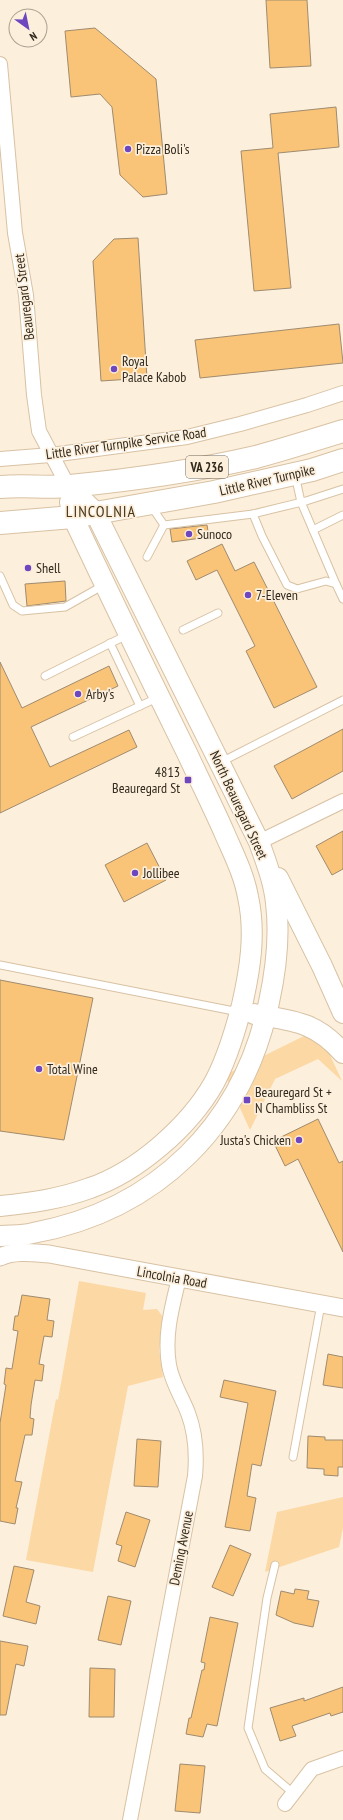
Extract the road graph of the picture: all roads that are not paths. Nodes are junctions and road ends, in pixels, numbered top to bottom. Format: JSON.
{"nodes":[{"id":1,"x":0,"y":64,"type":"edge"},
{"id":2,"x":343,"y":393,"type":"edge"},
{"id":3,"x":343,"y":431,"type":"edge"},
{"id":4,"x":50,"y":455,"type":"junction"},
{"id":5,"x":0,"y":459,"type":"edge"},
{"id":6,"x":343,"y":460,"type":"edge"},
{"id":7,"x":294,"y":474,"type":"junction"},
{"id":8,"x":68,"y":486,"type":"junction"},
{"id":9,"x":0,"y":487,"type":"edge"},
{"id":10,"x":343,"y":490,"type":"edge"},
{"id":11,"x":301,"y":502,"type":"junction"},
{"id":12,"x":149,"y":503,"type":"junction"},
{"id":13,"x":95,"y":512,"type":"junction"},
{"id":14,"x":253,"y":514,"type":"junction"},
{"id":15,"x":343,"y":515,"type":"edge"},
{"id":16,"x":72,"y":517,"type":"junction"},
{"id":17,"x":0,"y":523,"type":"edge"},
{"id":18,"x":164,"y":526,"type":"junction"},
{"id":19,"x":313,"y":530,"type":"junction"},
{"id":20,"x":147,"y":557,"type":"dead end"},
{"id":21,"x":0,"y":576,"type":"edge"},
{"id":22,"x":105,"y":584,"type":"junction"},
{"id":23,"x":336,"y":584,"type":"junction"},
{"id":24,"x":343,"y":599,"type":"edge"},
{"id":25,"x":218,"y":613,"type":"dead end"},
{"id":26,"x":183,"y":630,"type":"dead end"},
{"id":27,"x":129,"y":634,"type":"junction"},
{"id":28,"x":110,"y":643,"type":"junction"},
{"id":29,"x":45,"y":676,"type":"dead end"},
{"id":30,"x":159,"y":697,"type":"junction"},
{"id":31,"x":343,"y":700,"type":"edge"},
{"id":32,"x":140,"y":706,"type":"junction"},
{"id":33,"x":73,"y":737,"type":"dead end"},
{"id":34,"x":220,"y":763,"type":"junction"},
{"id":35,"x":343,"y":801,"type":"edge"},
{"id":36,"x":259,"y":842,"type":"junction"},
{"id":37,"x":0,"y":965,"type":"edge"},
{"id":38,"x":240,"y":1012,"type":"junction"},
{"id":39,"x":343,"y":1013,"type":"edge"},
{"id":40,"x":266,"y":1016,"type":"junction"},
{"id":41,"x":343,"y":1053,"type":"edge"},
{"id":42,"x":0,"y":1206,"type":"edge"},
{"id":43,"x":0,"y":1236,"type":"edge"},
{"id":44,"x":0,"y":1257,"type":"edge"},
{"id":45,"x":179,"y":1278,"type":"junction"},
{"id":46,"x":321,"y":1304,"type":"junction"},
{"id":47,"x":343,"y":1308,"type":"edge"},
{"id":48,"x":293,"y":1457,"type":"dead end"},
{"id":49,"x":275,"y":1565,"type":"dead end"},
{"id":50,"x":343,"y":1758,"type":"edge"},
{"id":51,"x":289,"y":1799,"type":"joint"},
{"id":52,"x":130,"y":1820,"type":"edge"}],
"edges":[{"from":1,"to":4,"type":"street","name":"Beauregard Street"},
{"from":2,"to":4,"type":"street","name":"Little River Turnpike Service Road"},
{"from":3,"to":8,"type":"main road","name":"Little River Turnpike","number":"VA 236"},
{"from":4,"to":5,"type":"street","name":"Little River Turnpike Service Road"},
{"from":4,"to":8,"type":"street","name":"Beauregard Street"},
{"from":6,"to":7,"type":"main road","name":"Little River Turnpike","number":"VA 236"},
{"from":7,"to":11,"type":"lane"},
{"from":7,"to":12,"type":"main road","name":"Little River Turnpike","number":"VA 236"},
{"from":8,"to":9,"type":"main road","name":"Little River Turnpike","number":"VA 236"},
{"from":8,"to":13,"type":"main road","name":"Beauregard Street"},
{"from":8,"to":16,"type":"main road","name":"North Beauregard Street"},
{"from":10,"to":11,"type":"lane"},
{"from":11,"to":14,"type":"lane"},
{"from":11,"to":19,"type":"lane"},
{"from":12,"to":13,"type":"main road","name":"Little River Turnpike","number":"VA 236"},
{"from":12,"to":18,"type":"lane"},
{"from":13,"to":16,"type":"main road","name":"Little River Turnpike","number":"VA 236"},
{"from":13,"to":34,"type":"main road","name":"North Beauregard Street"},
{"from":14,"to":18,"type":"lane"},
{"from":14,"to":23,"type":"lane"},
{"from":15,"to":19,"type":"lane"},
{"from":16,"to":17,"type":"main road","name":"Little River Turnpike","number":"VA 236"},
{"from":16,"to":22,"type":"main road","name":"North Beauregard Street"},
{"from":18,"to":20,"type":"lane"},
{"from":19,"to":23,"type":"lane"},
{"from":21,"to":22,"type":"lane"},
{"from":22,"to":27,"type":"main road","name":"North Beauregard Street"},
{"from":23,"to":24,"type":"lane"},
{"from":25,"to":26,"type":"lane"},
{"from":27,"to":28,"type":"lane"},
{"from":27,"to":30,"type":"main road","name":"North Beauregard Street"},
{"from":28,"to":29,"type":"lane"},
{"from":28,"to":32,"type":"lane"},
{"from":30,"to":32,"type":"lane"},
{"from":30,"to":38,"type":"main road","name":"North Beauregard Street"},
{"from":31,"to":34,"type":"lane"},
{"from":32,"to":33,"type":"lane"},
{"from":34,"to":36,"type":"main road","name":"North Beauregard Street"},
{"from":35,"to":36,"type":"street"},
{"from":36,"to":39,"type":"main road"},
{"from":36,"to":40,"type":"main road","name":"North Beauregard Street"},
{"from":37,"to":38,"type":"lane"},
{"from":38,"to":40,"type":"main road"},
{"from":38,"to":42,"type":"main road","name":"North Beauregard Street"},
{"from":40,"to":41,"type":"main road"},
{"from":40,"to":43,"type":"main road","name":"North Beauregard Street"},
{"from":44,"to":45,"type":"street","name":"Lincolnia Road"},
{"from":45,"to":46,"type":"street","name":"Lincolnia Road"},
{"from":45,"to":52,"type":"street","name":"Deming Avenue"},
{"from":46,"to":47,"type":"street","name":"Lincolnia Road"},
{"from":46,"to":48,"type":"lane"},
{"from":49,"to":51,"type":"lane"},
{"from":50,"to":51,"type":"street"}]}
